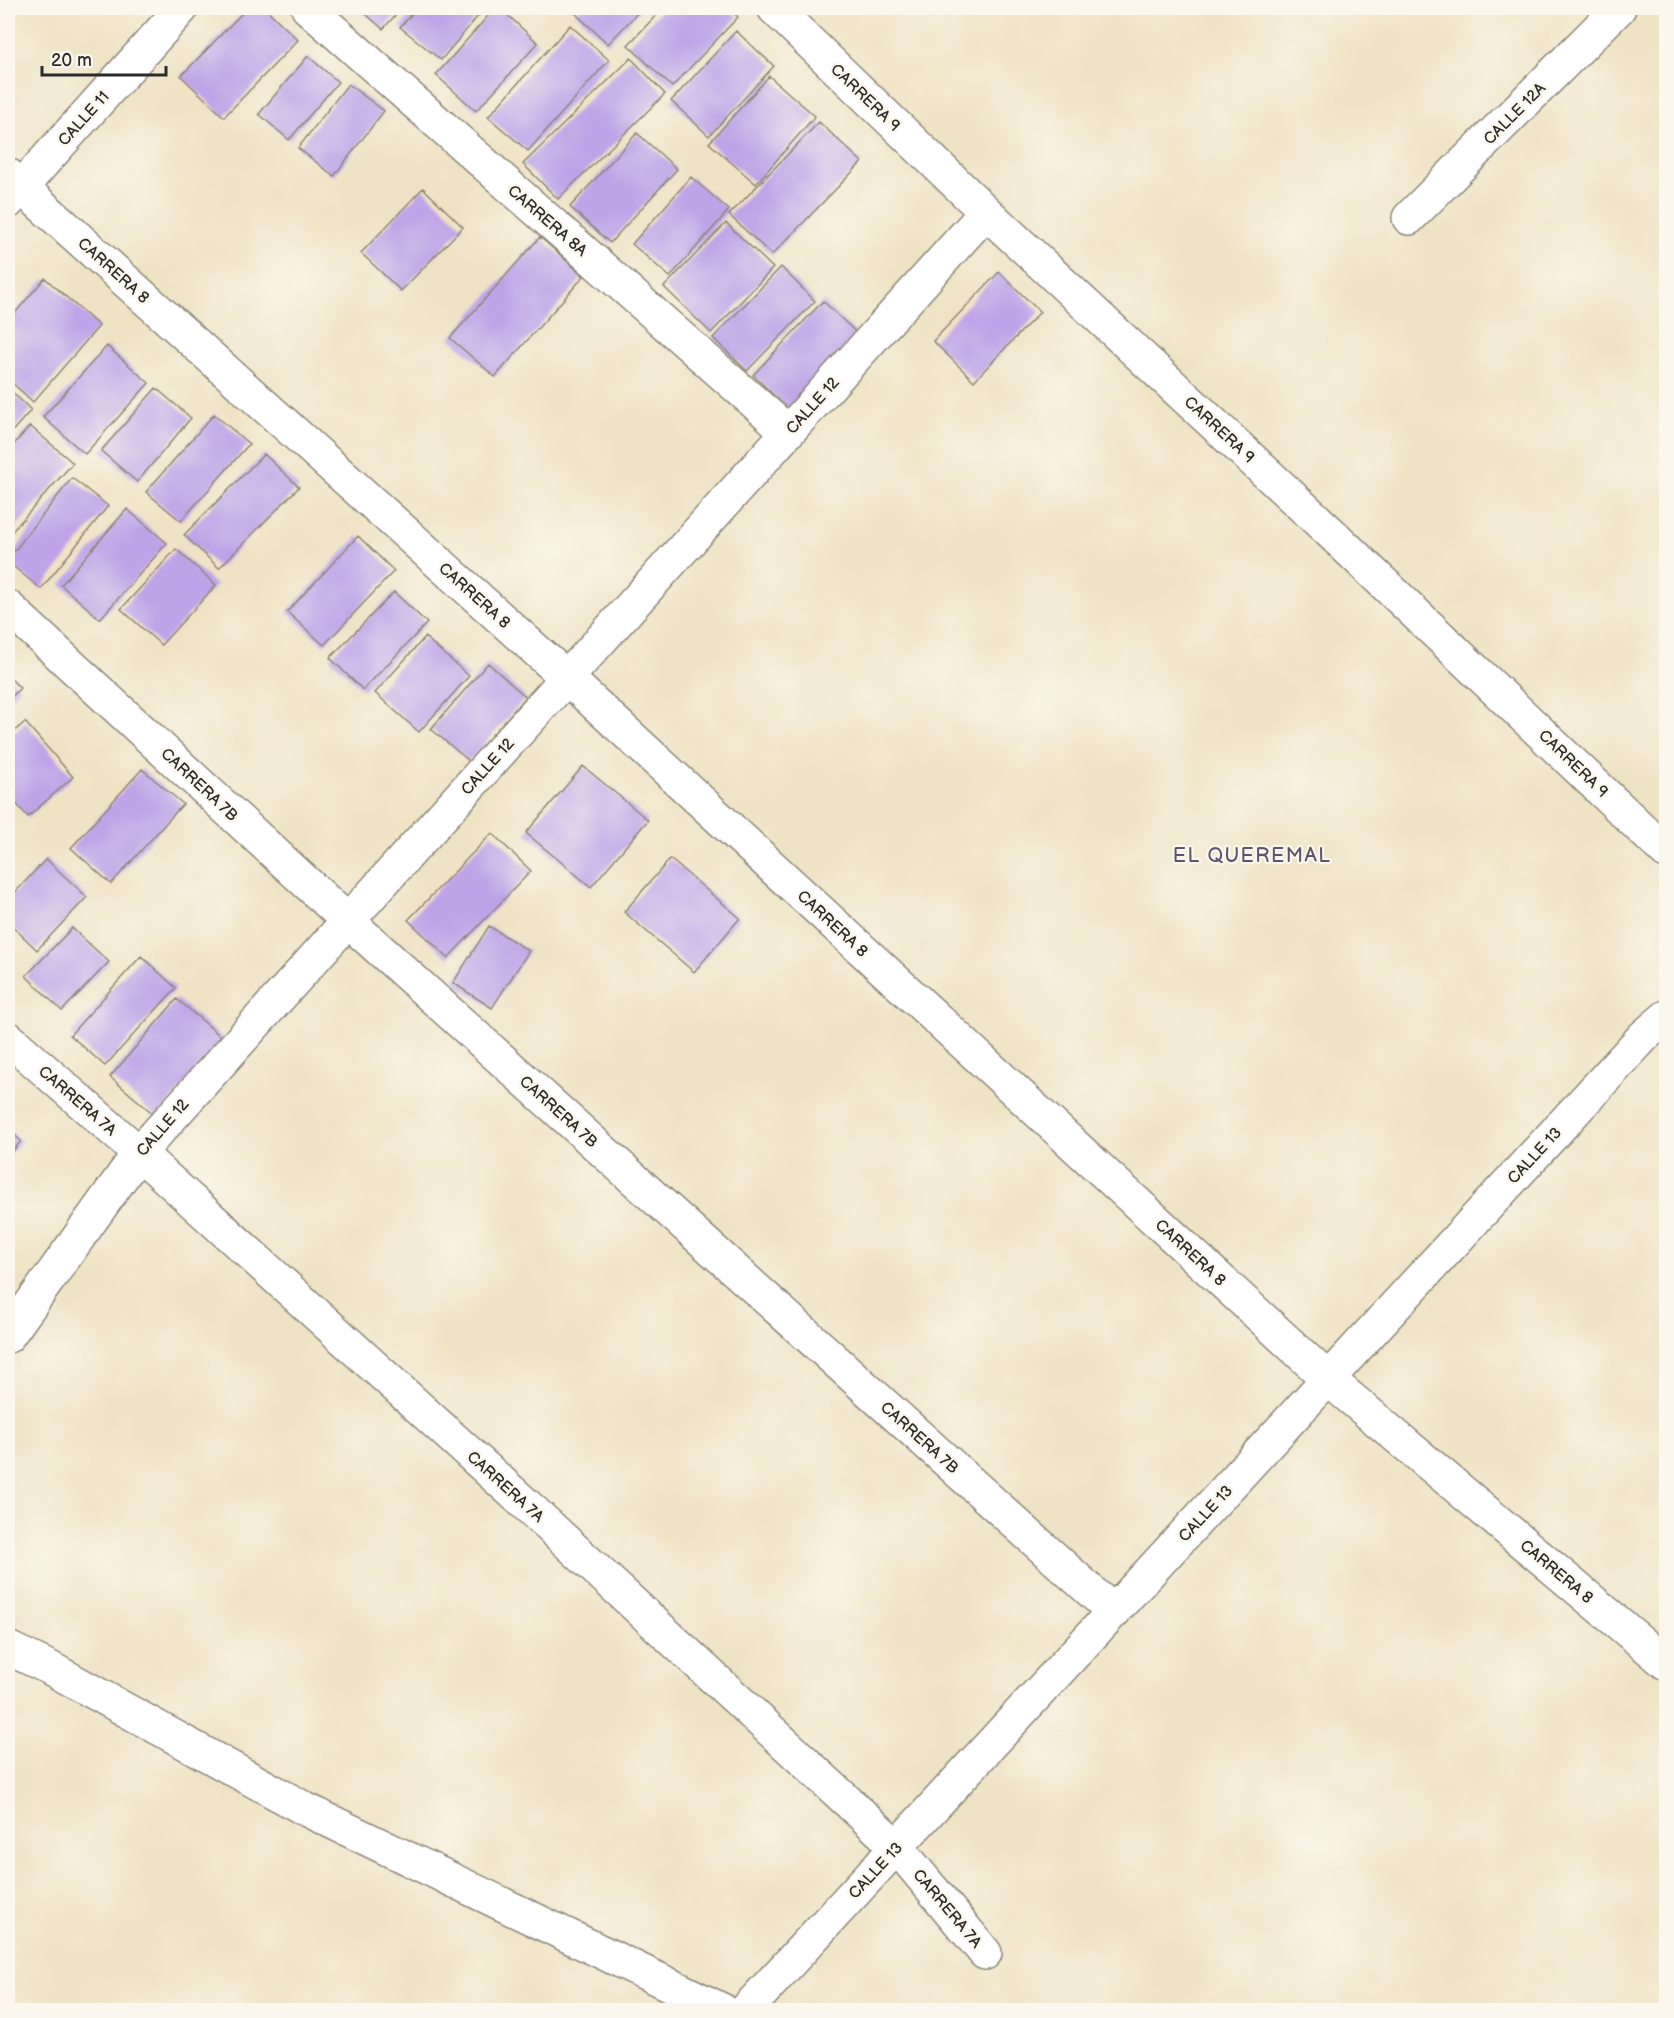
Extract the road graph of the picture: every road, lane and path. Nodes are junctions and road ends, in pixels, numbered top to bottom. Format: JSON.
{"nodes":[{"id":1,"x":182,"y":8,"type":"edge"},
{"id":2,"x":308,"y":8,"type":"edge"},
{"id":3,"x":774,"y":8,"type":"edge"},
{"id":4,"x":1619,"y":8,"type":"edge"},
{"id":5,"x":12,"y":188,"type":"edge"},
{"id":6,"x":986,"y":212,"type":"junction"},
{"id":7,"x":1409,"y":218,"type":"dead end"},
{"id":8,"x":788,"y":432,"type":"junction"},
{"id":9,"x":8,"y":607,"type":"edge"},
{"id":10,"x":567,"y":678,"type":"junction"},
{"id":11,"x":1666,"y":852,"type":"edge"},
{"id":12,"x":348,"y":921,"type":"junction"},
{"id":13,"x":1666,"y":1017,"type":"edge"},
{"id":14,"x":8,"y":1038,"type":"edge"},
{"id":15,"x":139,"y":1153,"type":"junction"},
{"id":16,"x":8,"y":1336,"type":"edge"},
{"id":17,"x":1328,"y":1379,"type":"junction"},
{"id":18,"x":1114,"y":1612,"type":"junction"},
{"id":19,"x":8,"y":1648,"type":"edge"},
{"id":20,"x":1666,"y":1663,"type":"edge"},
{"id":21,"x":897,"y":1847,"type":"junction"},
{"id":22,"x":985,"y":1953,"type":"dead end"},
{"id":23,"x":722,"y":2010,"type":"edge"},
{"id":24,"x":746,"y":2010,"type":"edge"}],
"edges":[{"from":1,"to":5,"type":"street","name":"CALLE 11"},
{"from":2,"to":8,"type":"street","name":"CARRERA 8A"},
{"from":3,"to":6,"type":"street","name":"CARRERA 9"},
{"from":4,"to":7,"type":"street","name":"CALLE 12A"},
{"from":5,"to":10,"type":"street","name":"CARRERA 8"},
{"from":6,"to":8,"type":"street","name":"CALLE 12"},
{"from":6,"to":11,"type":"street","name":"CARRERA 9"},
{"from":8,"to":10,"type":"street","name":"CALLE 12"},
{"from":9,"to":12,"type":"street","name":"CARRERA 7B"},
{"from":10,"to":12,"type":"street","name":"CALLE 12"},
{"from":10,"to":17,"type":"street","name":"CARRERA 8"},
{"from":12,"to":15,"type":"street","name":"CALLE 12"},
{"from":12,"to":18,"type":"street","name":"CARRERA 7B"},
{"from":13,"to":17,"type":"street","name":"CALLE 13"},
{"from":14,"to":15,"type":"street","name":"CARRERA 7A"},
{"from":15,"to":16,"type":"street","name":"CALLE 12"},
{"from":15,"to":21,"type":"street","name":"CARRERA 7A"},
{"from":17,"to":18,"type":"street","name":"CALLE 13"},
{"from":17,"to":20,"type":"street","name":"CARRERA 8"},
{"from":18,"to":21,"type":"street","name":"CALLE 13"},
{"from":19,"to":23,"type":"street"},
{"from":21,"to":22,"type":"street","name":"CARRERA 7A"},
{"from":21,"to":24,"type":"street","name":"CALLE 13"}]}
